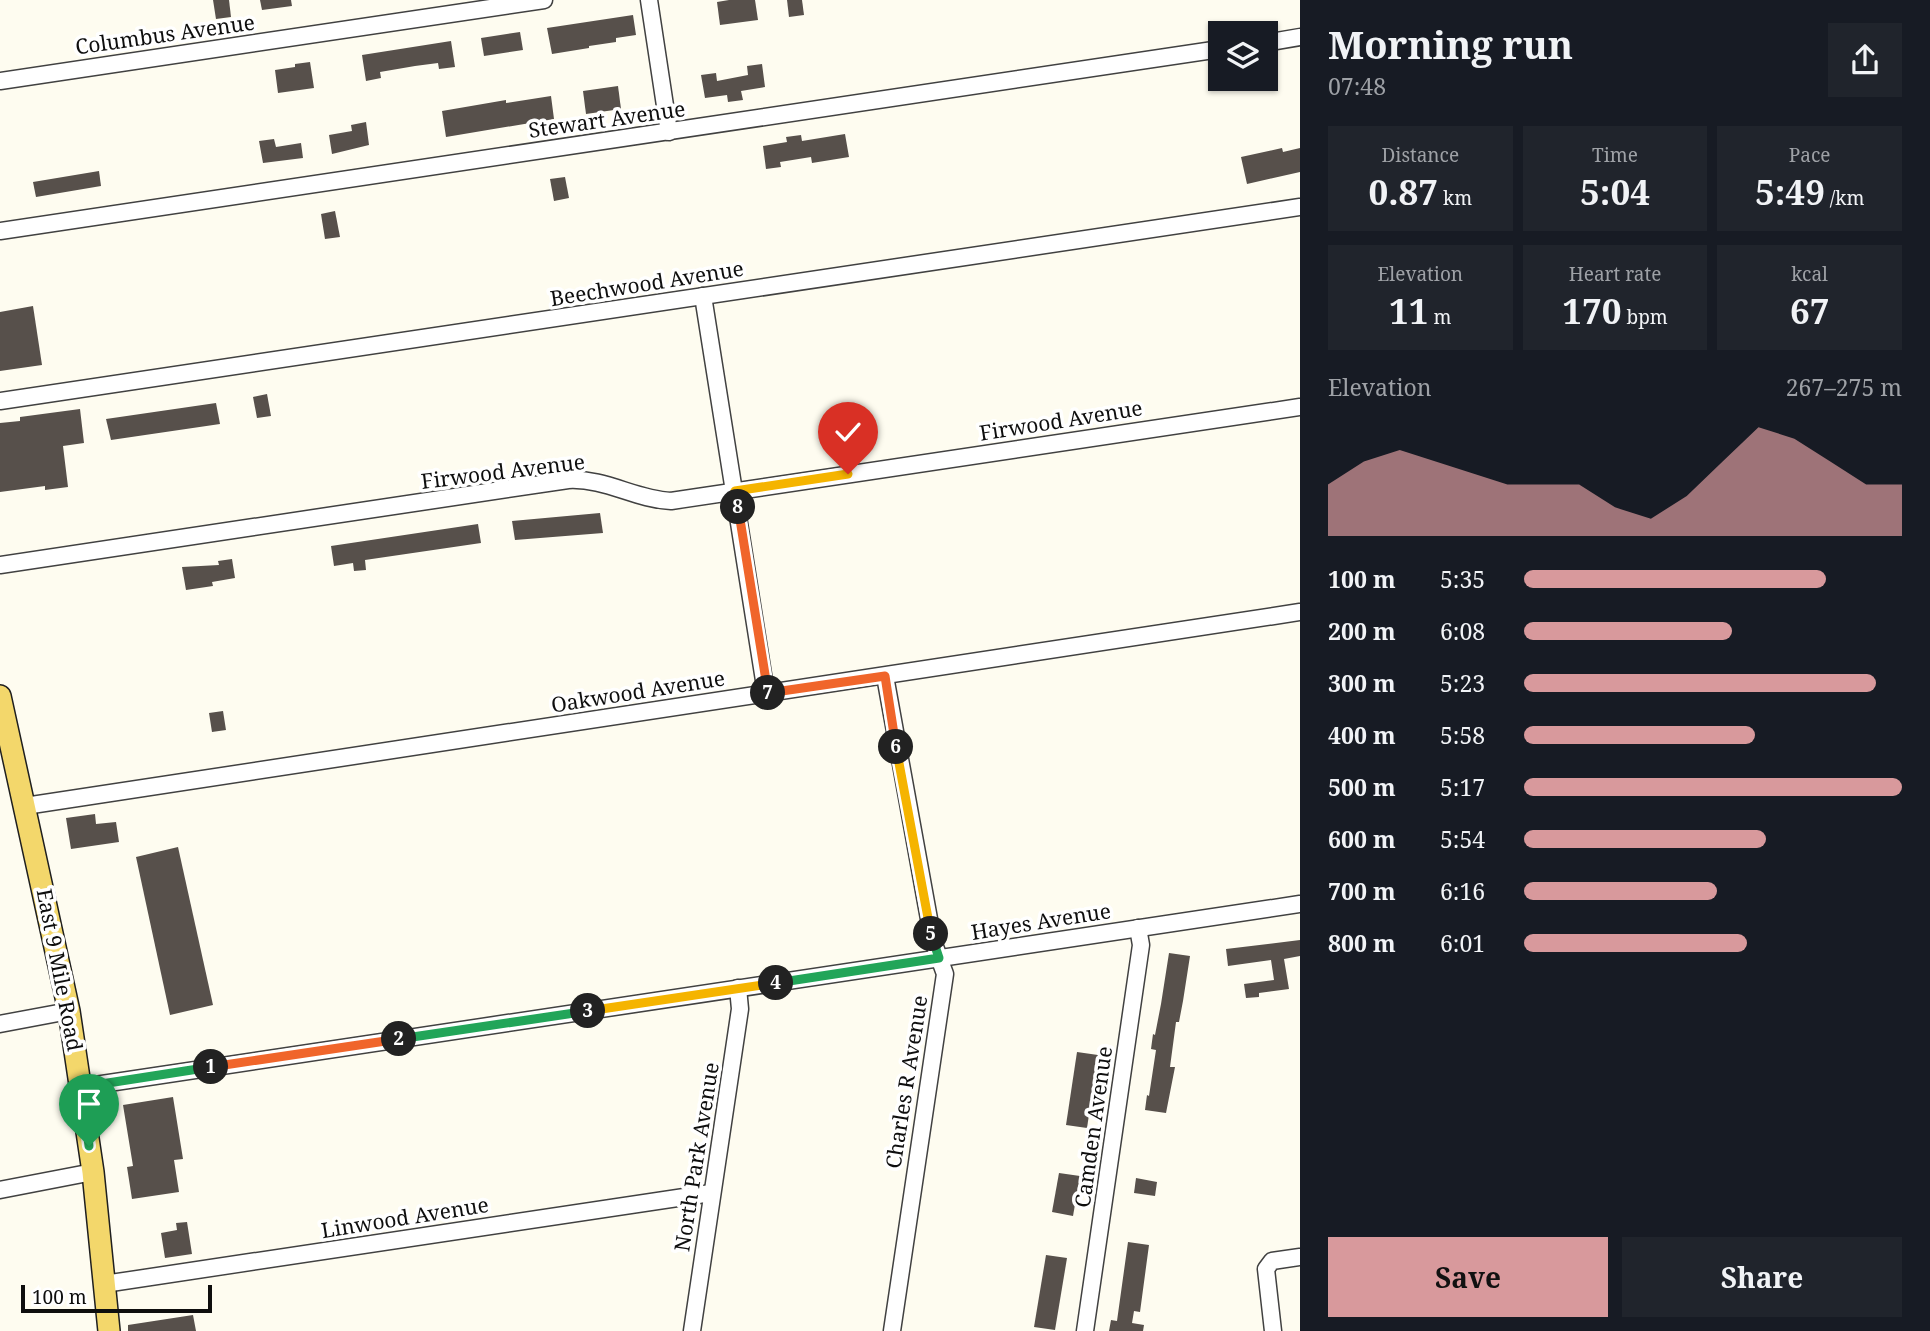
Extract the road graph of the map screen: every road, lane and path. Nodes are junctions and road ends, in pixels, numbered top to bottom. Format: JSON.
{"nodes":[{"id":1,"x":544,"y":0,"type":"edge"},
{"id":2,"x":649,"y":0,"type":"edge"},
{"id":3,"x":1300,"y":37,"type":"edge"},
{"id":4,"x":1278,"y":41,"type":"edge"},
{"id":5,"x":1208,"y":52,"type":"edge"},
{"id":6,"x":0,"y":81,"type":"edge"},
{"id":7,"x":669,"y":132,"type":"junction"},
{"id":8,"x":1300,"y":207,"type":"edge"},
{"id":9,"x":0,"y":231,"type":"edge"},
{"id":10,"x":702,"y":296,"type":"junction"},
{"id":11,"x":0,"y":401,"type":"edge"},
{"id":12,"x":1300,"y":407,"type":"edge"},
{"id":13,"x":735,"y":491,"type":"junction"},
{"id":14,"x":0,"y":565,"type":"edge"},
{"id":15,"x":1300,"y":612,"type":"edge"},
{"id":16,"x":885,"y":676,"type":"junction"},
{"id":17,"x":766,"y":694,"type":"junction"},
{"id":18,"x":0,"y":696,"type":"edge"},
{"id":19,"x":25,"y":806,"type":"junction"},
{"id":20,"x":1300,"y":904,"type":"edge"},
{"id":21,"x":1138,"y":928,"type":"junction"},
{"id":22,"x":939,"y":958,"type":"junction"},
{"id":23,"x":738,"y":988,"type":"junction"},
{"id":24,"x":69,"y":1011,"type":"junction"},
{"id":25,"x":0,"y":1024,"type":"edge"},
{"id":26,"x":82,"y":1087,"type":"junction"},
{"id":27,"x":93,"y":1172,"type":"junction"},
{"id":28,"x":0,"y":1189,"type":"edge"},
{"id":29,"x":711,"y":1193,"type":"junction"},
{"id":30,"x":1300,"y":1257,"type":"edge"},
{"id":31,"x":104,"y":1284,"type":"junction"},
{"id":32,"x":109,"y":1331,"type":"edge"},
{"id":33,"x":692,"y":1331,"type":"edge"},
{"id":34,"x":892,"y":1331,"type":"edge"},
{"id":35,"x":1085,"y":1331,"type":"edge"},
{"id":36,"x":1273,"y":1331,"type":"edge"}],
"edges":[{"from":1,"to":6,"type":"street","name":"Columbus Avenue"},
{"from":2,"to":7,"type":"street"},
{"from":3,"to":4,"type":"street"},
{"from":5,"to":7,"type":"street","name":"Stewart Avenue"},
{"from":7,"to":9,"type":"street","name":"Stewart Avenue"},
{"from":8,"to":10,"type":"street","name":"Beechwood Avenue"},
{"from":10,"to":11,"type":"street","name":"Beechwood Avenue"},
{"from":10,"to":13,"type":"street"},
{"from":12,"to":13,"type":"street","name":"Firwood Avenue"},
{"from":13,"to":14,"type":"street","name":"Firwood Avenue"},
{"from":13,"to":17,"type":"street"},
{"from":15,"to":16,"type":"street","name":"Oakwood Avenue"},
{"from":16,"to":17,"type":"street","name":"Oakwood Avenue"},
{"from":16,"to":22,"type":"street","name":"Charles R Avenue"},
{"from":17,"to":19,"type":"street","name":"Oakwood Avenue"},
{"from":18,"to":19,"type":"main road","name":"East 9 Mile Road"},
{"from":19,"to":24,"type":"main road","name":"East 9 Mile Road"},
{"from":20,"to":21,"type":"street","name":"Hayes Avenue"},
{"from":21,"to":22,"type":"street","name":"Hayes Avenue"},
{"from":21,"to":35,"type":"street","name":"Camden Avenue"},
{"from":22,"to":23,"type":"street","name":"Hayes Avenue"},
{"from":22,"to":34,"type":"street","name":"Charles R Avenue"},
{"from":23,"to":26,"type":"street","name":"Hayes Avenue"},
{"from":23,"to":29,"type":"street","name":"North Park Avenue"},
{"from":24,"to":25,"type":"street"},
{"from":24,"to":26,"type":"main road","name":"East 9 Mile Road"},
{"from":26,"to":27,"type":"main road","name":"East 9 Mile Road"},
{"from":27,"to":28,"type":"street"},
{"from":27,"to":31,"type":"main road","name":"East 9 Mile Road"},
{"from":29,"to":31,"type":"street","name":"Linwood Avenue"},
{"from":29,"to":33,"type":"street","name":"North Park Avenue"},
{"from":30,"to":36,"type":"street"},
{"from":31,"to":32,"type":"main road","name":"East 9 Mile Road"}]}
